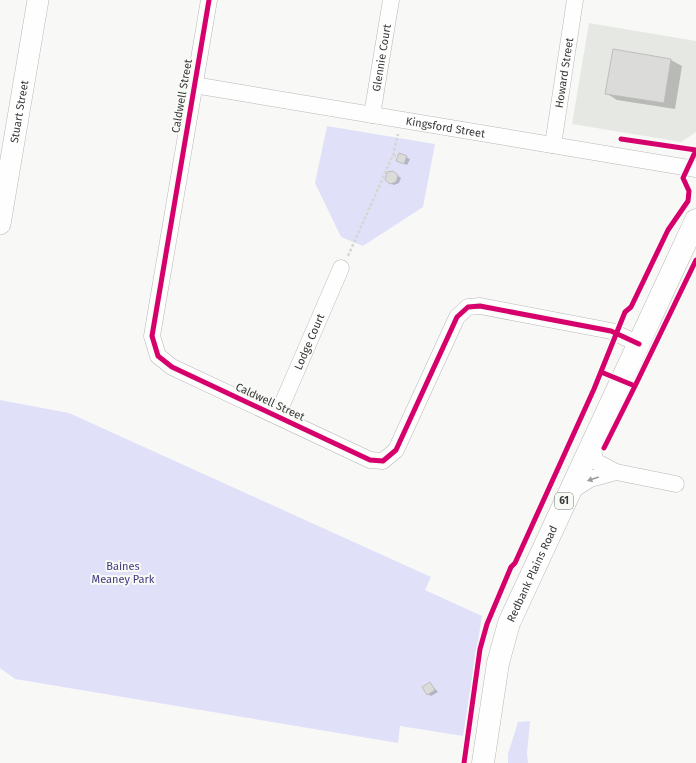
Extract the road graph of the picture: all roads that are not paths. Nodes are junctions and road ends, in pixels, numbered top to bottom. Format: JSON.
{"nodes":[{"id":1,"x":38,"y":0,"type":"edge"},
{"id":2,"x":209,"y":0,"type":"edge"},
{"id":3,"x":391,"y":0,"type":"edge"},
{"id":4,"x":575,"y":0,"type":"edge"},
{"id":5,"x":194,"y":85,"type":"junction"},
{"id":6,"x":372,"y":114,"type":"junction"},
{"id":7,"x":553,"y":145,"type":"junction"},
{"id":8,"x":696,"y":169,"type":"edge"},
{"id":9,"x":696,"y":220,"type":"edge"},
{"id":10,"x":0,"y":224,"type":"edge"},
{"id":11,"x":341,"y":268,"type":"road end"},
{"id":12,"x":639,"y":344,"type":"junction"},
{"id":13,"x":277,"y":416,"type":"junction"},
{"id":14,"x":592,"y":442,"type":"junction"},
{"id":15,"x":616,"y":472,"type":"junction"},
{"id":16,"x":676,"y":484,"type":"dead end"},
{"id":17,"x":568,"y":493,"type":"junction"},
{"id":18,"x":483,"y":763,"type":"edge"}],
"edges":[{"from":1,"to":10,"type":"street","name":"Stuart Street"},
{"from":2,"to":5,"type":"street","name":"Caldwell Street"},
{"from":3,"to":6,"type":"street","name":"Glennie Court"},
{"from":4,"to":7,"type":"street","name":"Howard Street"},
{"from":5,"to":6,"type":"street","name":"Kingsford Street"},
{"from":5,"to":13,"type":"street","name":"Caldwell Street"},
{"from":6,"to":7,"type":"street","name":"Kingsford Street"},
{"from":7,"to":8,"type":"street","name":"Kingsford Street"},
{"from":9,"to":12,"type":"main road","name":"Redbank Plains Road","number":"61"},
{"from":11,"to":13,"type":"street","name":"Lodge Court"},
{"from":12,"to":13,"type":"street","name":"Caldwell Street"},
{"from":12,"to":14,"type":"main road","name":"Redbank Plains Road","number":"61"},
{"from":14,"to":15,"type":"street"},
{"from":14,"to":17,"type":"main road","name":"Redbank Plains Road","number":"61"},
{"from":15,"to":16,"type":"street"},
{"from":15,"to":17,"type":"street","one_way":true},
{"from":17,"to":18,"type":"main road","name":"Redbank Plains Road","number":"61"}]}
